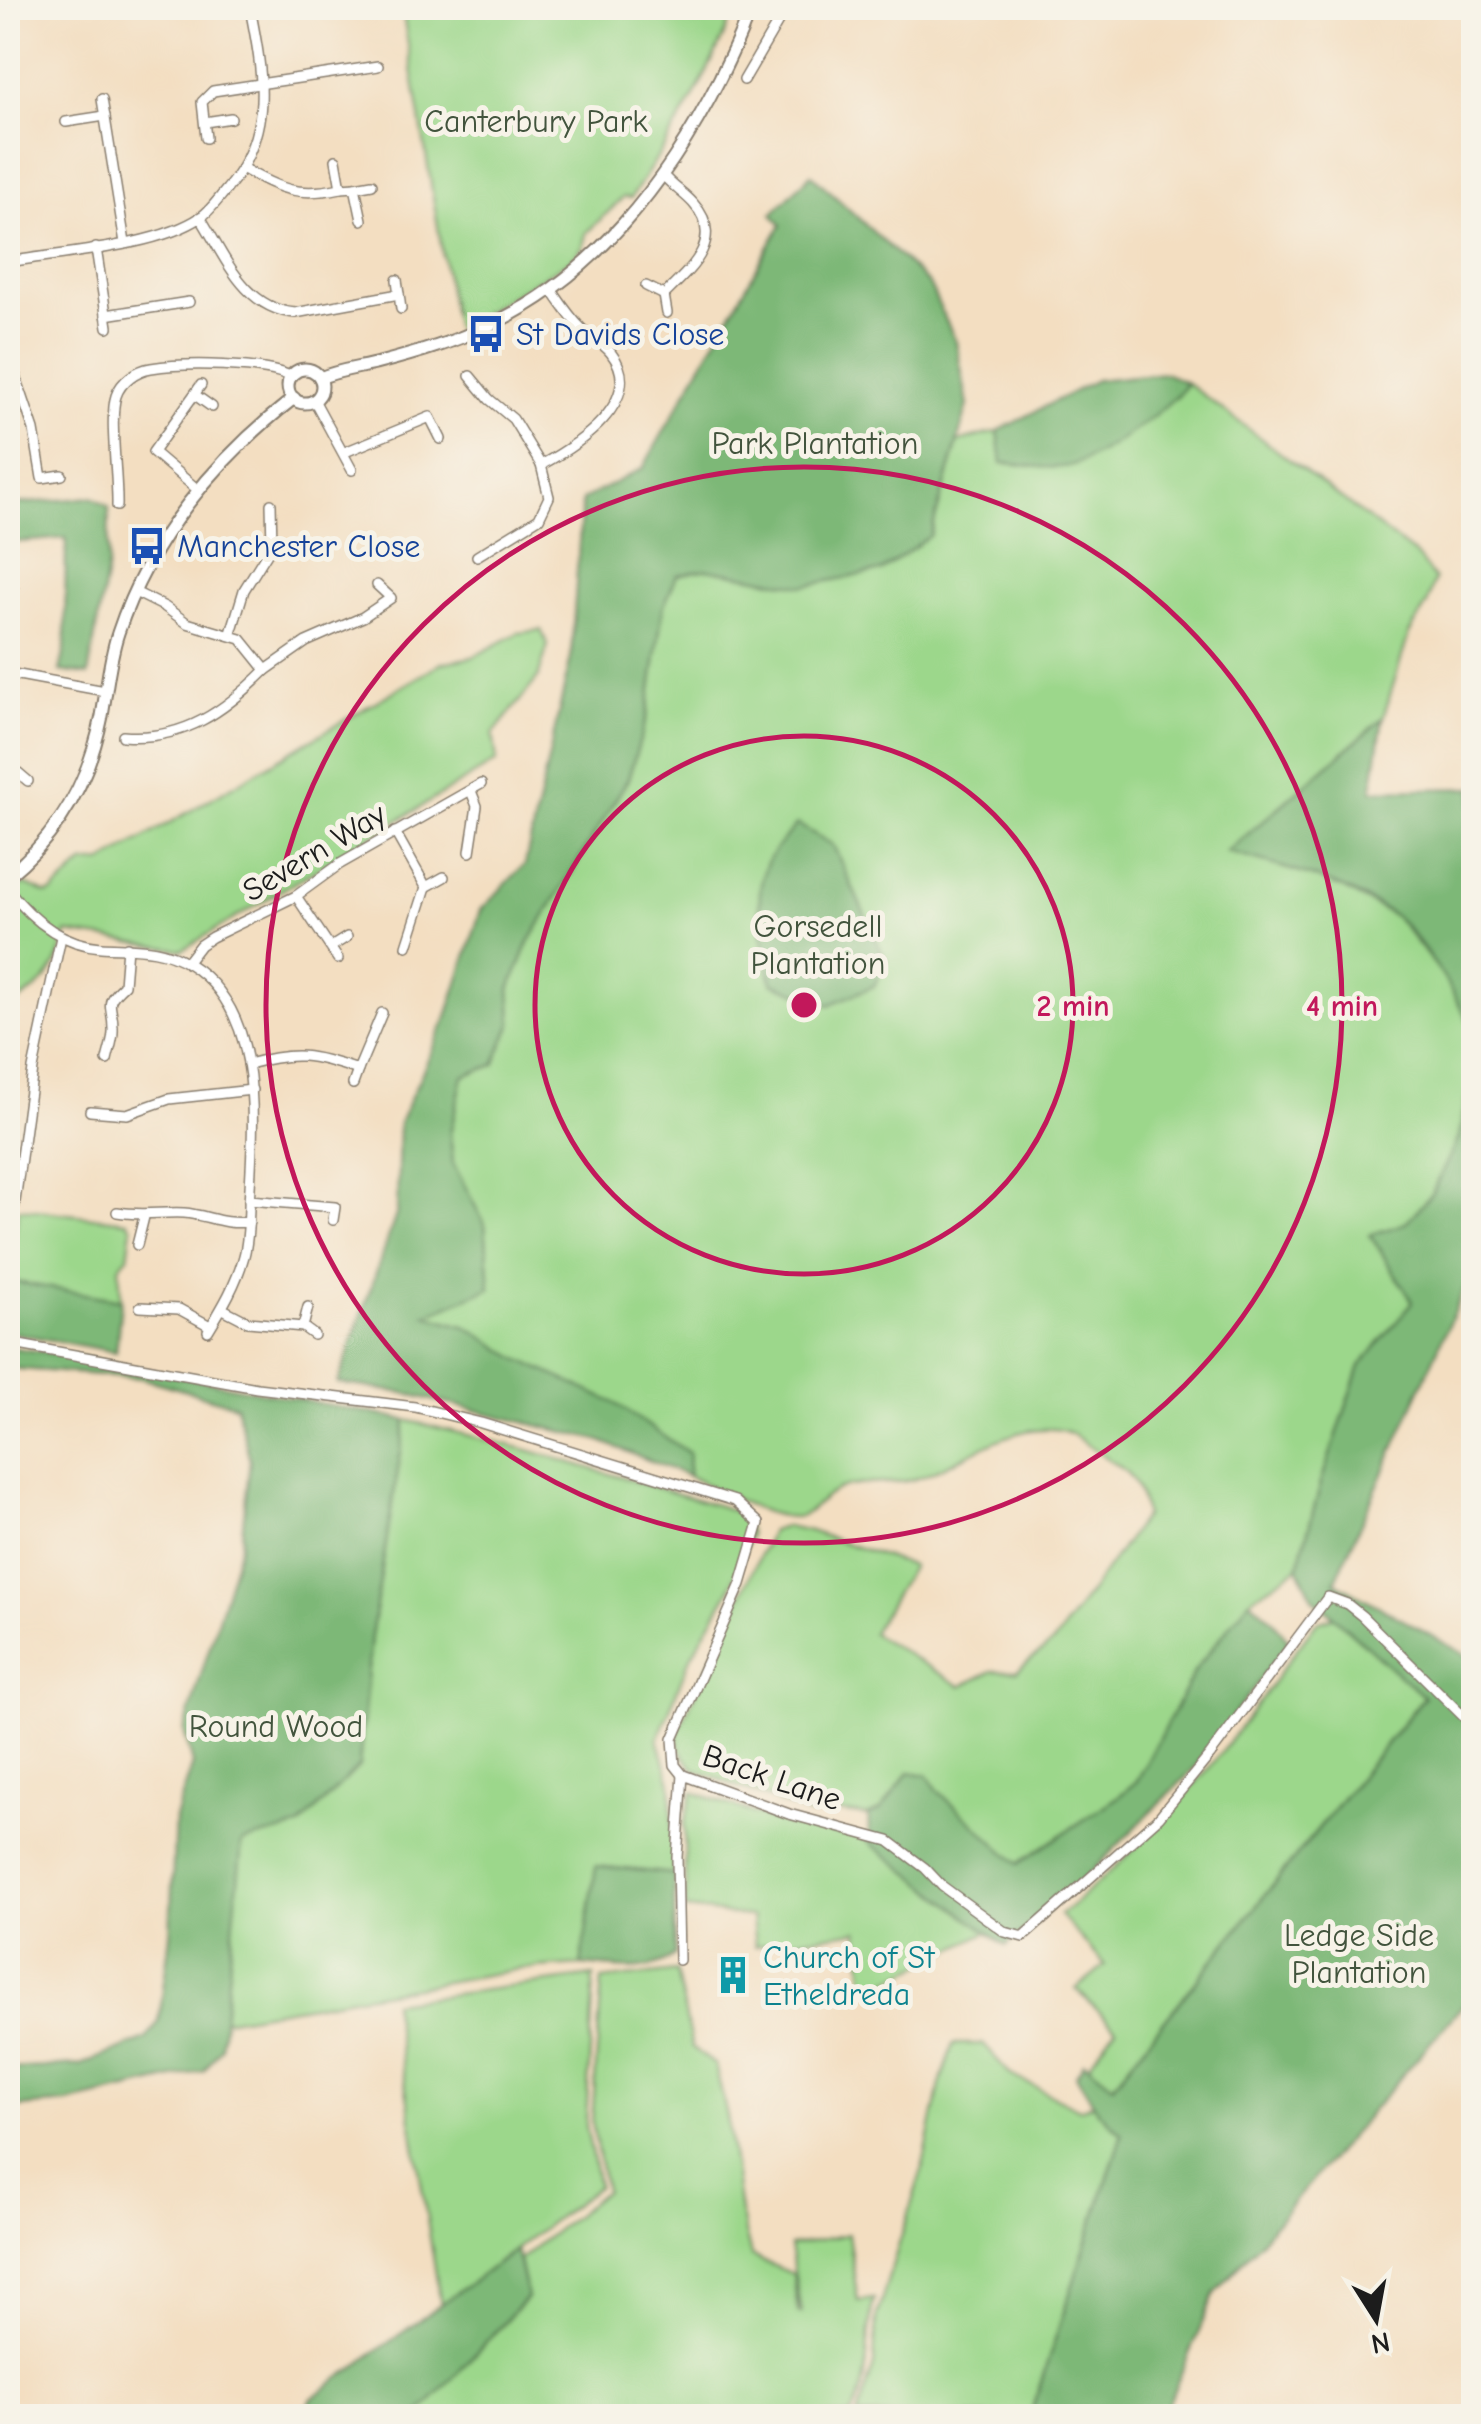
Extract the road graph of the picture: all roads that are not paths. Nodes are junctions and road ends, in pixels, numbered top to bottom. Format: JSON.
{"nodes":[{"id":1,"x":250,"y":8,"type":"edge"},
{"id":2,"x":750,"y":8,"type":"edge"},
{"id":3,"x":786,"y":8,"type":"edge"},
{"id":4,"x":378,"y":66,"type":"dead end"},
{"id":5,"x":744,"y":80,"type":"dead end"},
{"id":6,"x":262,"y":83,"type":"junction"},
{"id":7,"x":102,"y":100,"type":"dead end"},
{"id":8,"x":105,"y":116,"type":"junction"},
{"id":9,"x":230,"y":118,"type":"dead end"},
{"id":10,"x":66,"y":122,"type":"dead end"},
{"id":11,"x":204,"y":122,"type":"junction"},
{"id":12,"x":206,"y":138,"type":"dead end"},
{"id":13,"x":336,"y":160,"type":"dead end"},
{"id":14,"x":244,"y":169,"type":"junction"},
{"id":15,"x":663,"y":176,"type":"junction"},
{"id":16,"x":372,"y":184,"type":"dead end"},
{"id":17,"x":354,"y":187,"type":"junction"},
{"id":18,"x":341,"y":188,"type":"junction"},
{"id":19,"x":200,"y":218,"type":"junction"},
{"id":20,"x":362,"y":220,"type":"dead end"},
{"id":21,"x":126,"y":243,"type":"junction"},
{"id":22,"x":96,"y":248,"type":"junction"},
{"id":23,"x":8,"y":262,"type":"edge"},
{"id":24,"x":397,"y":280,"type":"dead end"},
{"id":25,"x":646,"y":286,"type":"dead end"},
{"id":26,"x":551,"y":289,"type":"junction"},
{"id":27,"x":399,"y":294,"type":"junction"},
{"id":28,"x":664,"y":296,"type":"junction"},
{"id":29,"x":189,"y":302,"type":"dead end"},
{"id":30,"x":400,"y":309,"type":"dead end"},
{"id":31,"x":667,"y":313,"type":"dead end"},
{"id":32,"x":106,"y":315,"type":"junction"},
{"id":33,"x":108,"y":327,"type":"dead end"},
{"id":34,"x":8,"y":340,"type":"edge"},
{"id":35,"x":292,"y":376,"type":"junction"},
{"id":36,"x":470,"y":376,"type":"dead end"},
{"id":37,"x":320,"y":378,"type":"junction"},
{"id":38,"x":202,"y":384,"type":"dead end"},
{"id":39,"x":195,"y":396,"type":"junction"},
{"id":40,"x":294,"y":398,"type":"junction"},
{"id":41,"x":314,"y":400,"type":"junction"},
{"id":42,"x":424,"y":403,"type":"dead end"},
{"id":43,"x":212,"y":406,"type":"dead end"},
{"id":44,"x":430,"y":417,"type":"junction"},
{"id":45,"x":441,"y":439,"type":"dead end"},
{"id":46,"x":345,"y":452,"type":"junction"},
{"id":47,"x":541,"y":465,"type":"junction"},
{"id":48,"x":352,"y":470,"type":"dead end"},
{"id":49,"x":62,"y":475,"type":"dead end"},
{"id":50,"x":198,"y":490,"type":"junction"},
{"id":51,"x":272,"y":504,"type":"dead end"},
{"id":52,"x":117,"y":506,"type":"dead end"},
{"id":53,"x":477,"y":556,"type":"dead end"},
{"id":54,"x":377,"y":585,"type":"dead end"},
{"id":55,"x":14,"y":590,"type":"dead end"},
{"id":56,"x":135,"y":592,"type":"junction"},
{"id":57,"x":9,"y":604,"type":"edge"},
{"id":58,"x":8,"y":617,"type":"edge"},
{"id":59,"x":231,"y":633,"type":"junction"},
{"id":60,"x":266,"y":670,"type":"junction"},
{"id":61,"x":8,"y":673,"type":"edge"},
{"id":62,"x":105,"y":690,"type":"junction"},
{"id":63,"x":123,"y":736,"type":"dead end"},
{"id":64,"x":8,"y":764,"type":"edge"},
{"id":65,"x":28,"y":781,"type":"dead end"},
{"id":66,"x":481,"y":784,"type":"dead end"},
{"id":67,"x":471,"y":790,"type":"junction"},
{"id":68,"x":395,"y":832,"type":"junction"},
{"id":69,"x":470,"y":852,"type":"dead end"},
{"id":70,"x":8,"y":876,"type":"edge"},
{"id":71,"x":444,"y":877,"type":"dead end"},
{"id":72,"x":426,"y":887,"type":"junction"},
{"id":73,"x":8,"y":888,"type":"edge"},
{"id":74,"x":296,"y":896,"type":"junction"},
{"id":75,"x":61,"y":937,"type":"junction"},
{"id":76,"x":347,"y":937,"type":"dead end"},
{"id":77,"x":407,"y":946,"type":"dead end"},
{"id":78,"x":127,"y":947,"type":"junction"},
{"id":79,"x":331,"y":947,"type":"junction"},
{"id":80,"x":338,"y":958,"type":"dead end"},
{"id":81,"x":187,"y":962,"type":"junction"},
{"id":82,"x":382,"y":1013,"type":"dead end"},
{"id":83,"x":107,"y":1060,"type":"dead end"},
{"id":84,"x":248,"y":1064,"type":"junction"},
{"id":85,"x":358,"y":1070,"type":"junction"},
{"id":86,"x":353,"y":1084,"type":"dead end"},
{"id":87,"x":252,"y":1090,"type":"junction"},
{"id":88,"x":90,"y":1110,"type":"dead end"},
{"id":89,"x":339,"y":1192,"type":"dead end"},
{"id":90,"x":249,"y":1200,"type":"junction"},
{"id":91,"x":335,"y":1206,"type":"junction"},
{"id":92,"x":117,"y":1212,"type":"dead end"},
{"id":93,"x":144,"y":1217,"type":"junction"},
{"id":94,"x":333,"y":1220,"type":"dead end"},
{"id":95,"x":249,"y":1222,"type":"junction"},
{"id":96,"x":138,"y":1245,"type":"dead end"},
{"id":97,"x":8,"y":1253,"type":"edge"},
{"id":98,"x":140,"y":1307,"type":"dead end"},
{"id":99,"x":223,"y":1308,"type":"junction"},
{"id":100,"x":308,"y":1308,"type":"dead end"},
{"id":101,"x":303,"y":1326,"type":"junction"},
{"id":102,"x":314,"y":1335,"type":"dead end"},
{"id":103,"x":8,"y":1343,"type":"edge"},
{"id":104,"x":1474,"y":1727,"type":"edge"},
{"id":105,"x":683,"y":1775,"type":"junction"},
{"id":106,"x":679,"y":1960,"type":"dead end"}],
"edges":[{"from":1,"to":6,"type":"street"},
{"from":2,"to":15,"type":"street"},
{"from":3,"to":5,"type":"street"},
{"from":4,"to":6,"type":"street"},
{"from":6,"to":11,"type":"street"},
{"from":6,"to":14,"type":"street"},
{"from":7,"to":8,"type":"street"},
{"from":8,"to":10,"type":"street"},
{"from":8,"to":21,"type":"street"},
{"from":9,"to":11,"type":"street"},
{"from":11,"to":12,"type":"street"},
{"from":13,"to":18,"type":"street"},
{"from":14,"to":18,"type":"street"},
{"from":14,"to":19,"type":"street"},
{"from":15,"to":26,"type":"street"},
{"from":15,"to":28,"type":"street"},
{"from":16,"to":17,"type":"street"},
{"from":17,"to":18,"type":"street"},
{"from":17,"to":20,"type":"street"},
{"from":19,"to":21,"type":"street"},
{"from":19,"to":27,"type":"street"},
{"from":21,"to":22,"type":"street"},
{"from":22,"to":23,"type":"street"},
{"from":22,"to":32,"type":"street"},
{"from":24,"to":27,"type":"street"},
{"from":25,"to":28,"type":"street"},
{"from":26,"to":37,"type":"street"},
{"from":26,"to":47,"type":"street"},
{"from":27,"to":30,"type":"street"},
{"from":28,"to":31,"type":"street"},
{"from":29,"to":32,"type":"street"},
{"from":32,"to":33,"type":"street"},
{"from":34,"to":49,"type":"street"},
{"from":35,"to":37,"type":"street"},
{"from":35,"to":40,"type":"street"},
{"from":35,"to":52,"type":"street"},
{"from":36,"to":47,"type":"street"},
{"from":37,"to":41,"type":"street"},
{"from":38,"to":39,"type":"street"},
{"from":39,"to":43,"type":"street"},
{"from":39,"to":50,"type":"street"},
{"from":40,"to":41,"type":"street"},
{"from":40,"to":50,"type":"street"},
{"from":41,"to":46,"type":"street"},
{"from":42,"to":44,"type":"street"},
{"from":44,"to":45,"type":"street"},
{"from":44,"to":46,"type":"street"},
{"from":46,"to":48,"type":"street"},
{"from":47,"to":53,"type":"street"},
{"from":50,"to":56,"type":"street"},
{"from":51,"to":59,"type":"street"},
{"from":54,"to":60,"type":"street"},
{"from":55,"to":57,"type":"street"},
{"from":56,"to":59,"type":"street"},
{"from":56,"to":62,"type":"street"},
{"from":57,"to":58,"type":"street"},
{"from":59,"to":60,"type":"street"},
{"from":60,"to":63,"type":"street"},
{"from":61,"to":62,"type":"street"},
{"from":62,"to":70,"type":"street"},
{"from":64,"to":65,"type":"street"},
{"from":66,"to":67,"type":"street","name":"Severn Way"},
{"from":67,"to":68,"type":"street","name":"Severn Way"},
{"from":67,"to":69,"type":"street"},
{"from":68,"to":72,"type":"street"},
{"from":68,"to":74,"type":"street","name":"Severn Way"},
{"from":71,"to":72,"type":"street"},
{"from":72,"to":77,"type":"street"},
{"from":73,"to":75,"type":"street"},
{"from":74,"to":79,"type":"street"},
{"from":74,"to":81,"type":"street","name":"Severn Way"},
{"from":75,"to":78,"type":"street"},
{"from":75,"to":97,"type":"street"},
{"from":76,"to":79,"type":"street"},
{"from":78,"to":81,"type":"street"},
{"from":78,"to":83,"type":"street"},
{"from":79,"to":80,"type":"street"},
{"from":81,"to":84,"type":"street"},
{"from":82,"to":85,"type":"street"},
{"from":84,"to":85,"type":"street"},
{"from":84,"to":87,"type":"street"},
{"from":85,"to":86,"type":"street"},
{"from":87,"to":88,"type":"street"},
{"from":87,"to":90,"type":"street"},
{"from":89,"to":91,"type":"street"},
{"from":90,"to":91,"type":"street"},
{"from":90,"to":95,"type":"street"},
{"from":91,"to":94,"type":"street"},
{"from":92,"to":93,"type":"street"},
{"from":93,"to":95,"type":"street"},
{"from":93,"to":96,"type":"street"},
{"from":95,"to":99,"type":"street"},
{"from":98,"to":99,"type":"street"},
{"from":99,"to":101,"type":"street"},
{"from":100,"to":101,"type":"street"},
{"from":101,"to":102,"type":"street"},
{"from":103,"to":105,"type":"street","name":"Back Lane"},
{"from":104,"to":105,"type":"street","name":"Back Lane"},
{"from":105,"to":106,"type":"street"}]}
